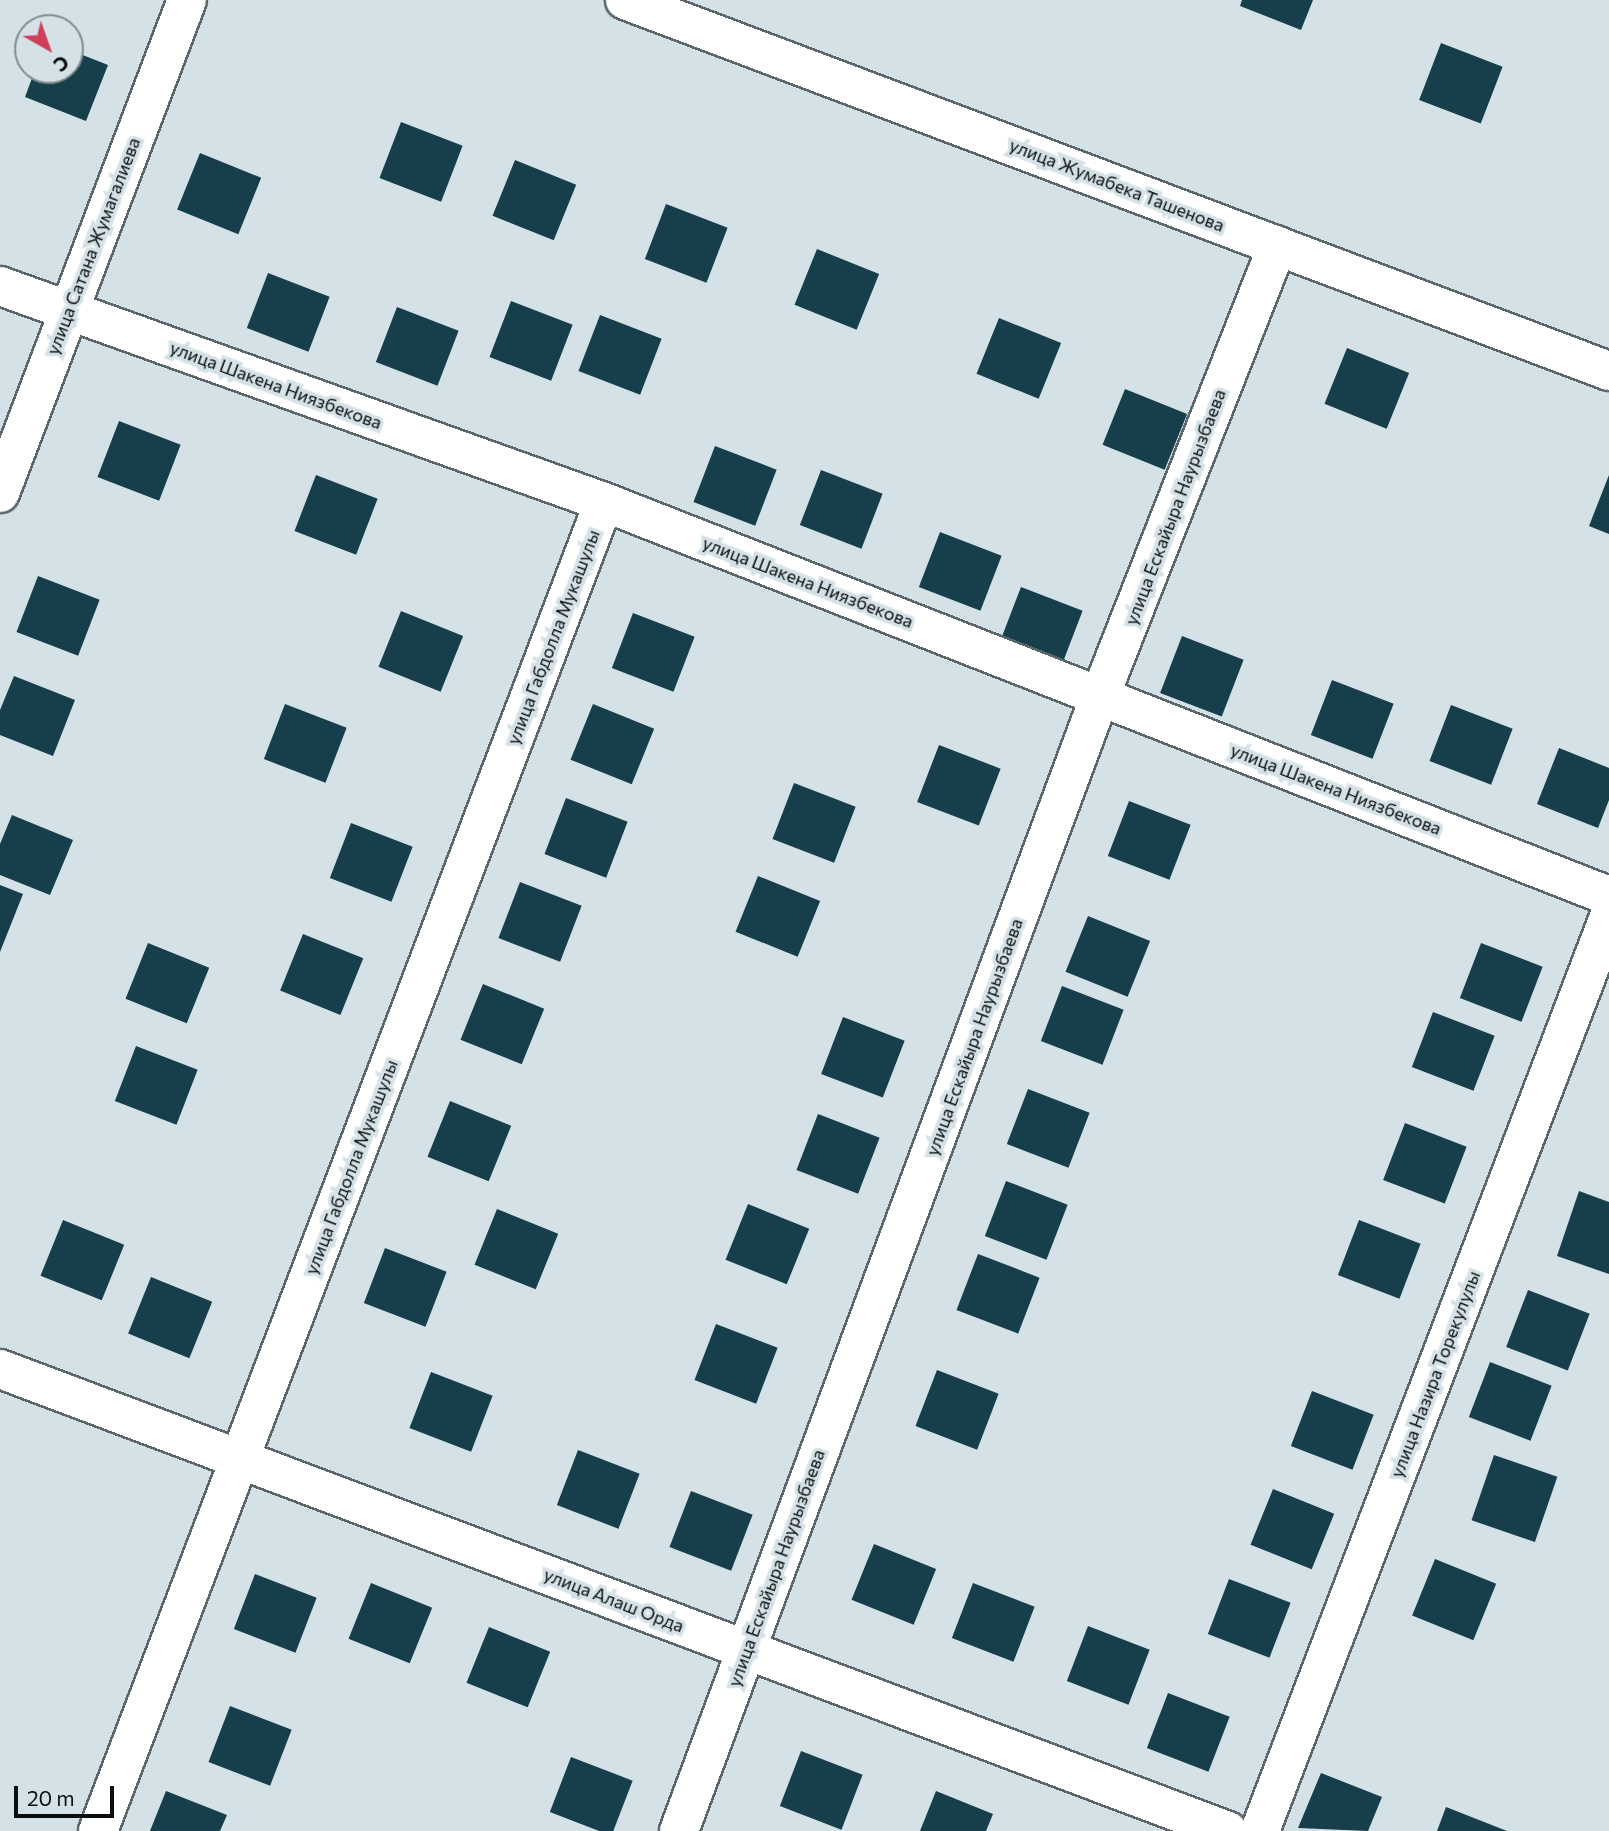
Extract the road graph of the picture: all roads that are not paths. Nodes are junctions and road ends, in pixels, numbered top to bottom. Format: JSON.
{"nodes":[{"id":1,"x":187,"y":0,"type":"edge"},
{"id":2,"x":625,"y":0,"type":"edge"},
{"id":3,"x":1277,"y":246,"type":"junction"},
{"id":4,"x":0,"y":286,"type":"edge"},
{"id":5,"x":68,"y":311,"type":"junction"},
{"id":6,"x":1609,"y":370,"type":"edge"},
{"id":7,"x":0,"y":493,"type":"edge"},
{"id":8,"x":604,"y":502,"type":"junction"},
{"id":9,"x":1100,"y":696,"type":"junction"},
{"id":10,"x":1609,"y":896,"type":"edge"},
{"id":11,"x":1609,"y":917,"type":"edge"},
{"id":12,"x":0,"y":1369,"type":"edge"},
{"id":13,"x":240,"y":1459,"type":"junction"},
{"id":14,"x":746,"y":1649,"type":"junction"},
{"id":15,"x":98,"y":1831,"type":"edge"},
{"id":16,"x":678,"y":1831,"type":"edge"},
{"id":17,"x":1228,"y":1831,"type":"edge"},
{"id":18,"x":1260,"y":1831,"type":"edge"}],
"edges":[{"from":1,"to":5,"type":"street","name":"улица Сатана Жумагалиева"},
{"from":2,"to":3,"type":"street","name":"улица Жумабека Ташенова"},
{"from":3,"to":6,"type":"street","name":"улица Жумабека Ташенова"},
{"from":3,"to":9,"type":"street","name":"улица Ескайыра Наурызбаева"},
{"from":4,"to":5,"type":"street","name":"улица Шакена Ниязбекова"},
{"from":5,"to":7,"type":"street","name":"улица Сатана Жумагалиева"},
{"from":5,"to":8,"type":"street","name":"улица Шакена Ниязбекова"},
{"from":8,"to":9,"type":"street","name":"улица Шакена Ниязбекова"},
{"from":8,"to":13,"type":"street","name":"улица Габдолла Мукашулы"},
{"from":9,"to":10,"type":"street","name":"улица Шакена Ниязбекова"},
{"from":9,"to":14,"type":"street","name":"улица Ескайыра Наурызбаева"},
{"from":11,"to":18,"type":"street","name":"улица Назира Торекулулы"},
{"from":12,"to":13,"type":"street","name":"улица Алаш Орда"},
{"from":13,"to":14,"type":"street","name":"улица Алаш Орда"},
{"from":13,"to":15,"type":"street","name":"улица Габдолла Мукашулы"},
{"from":14,"to":16,"type":"street","name":"улица Ескайыра Наурызбаева"},
{"from":14,"to":17,"type":"street","name":"улица Алаш Орда"}]}
